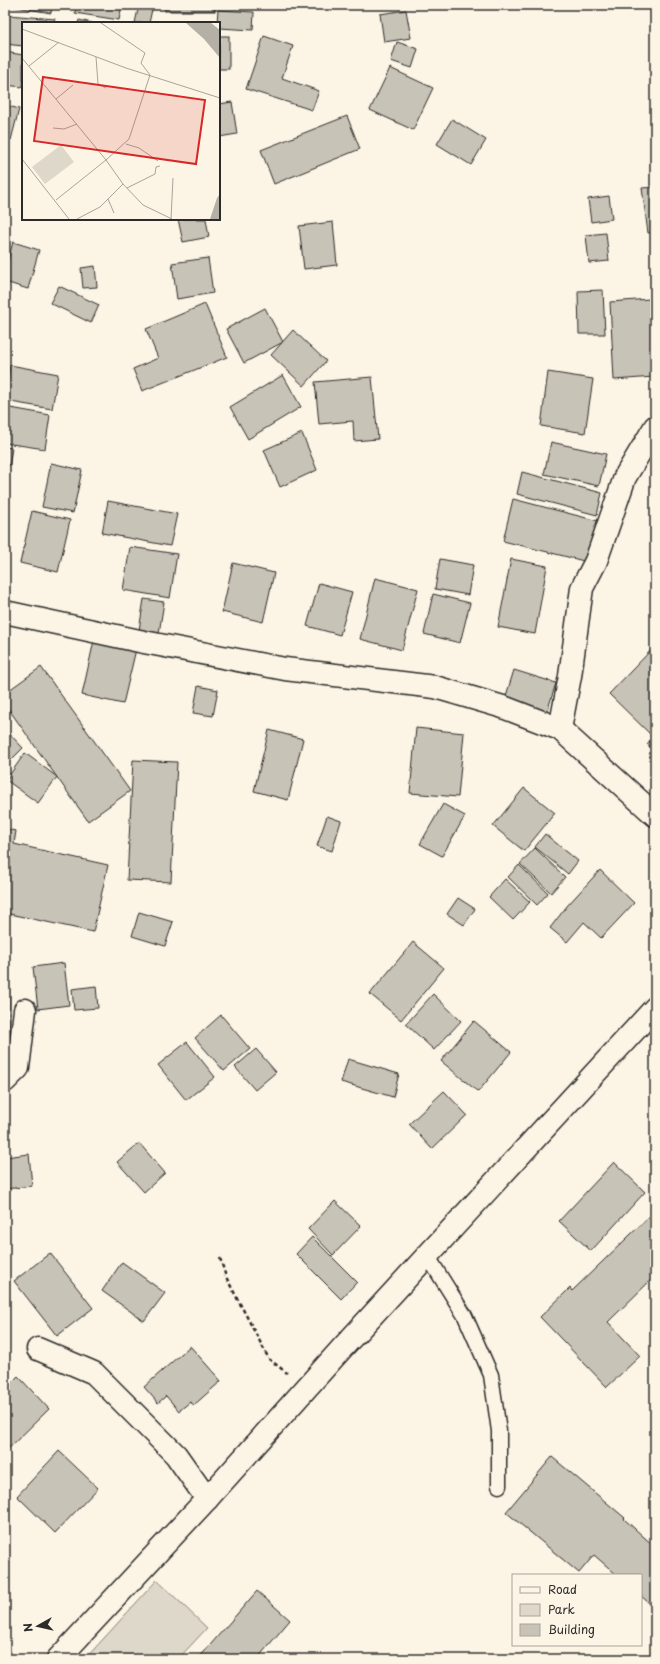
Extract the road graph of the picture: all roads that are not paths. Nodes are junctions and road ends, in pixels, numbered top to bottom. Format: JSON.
{"nodes":[{"id":1,"x":655,"y":427,"type":"edge"},
{"id":2,"x":5,"y":612,"type":"edge"},
{"id":3,"x":560,"y":729,"type":"junction"},
{"id":4,"x":655,"y":815,"type":"edge"},
{"id":5,"x":655,"y":1008,"type":"edge"},
{"id":6,"x":25,"y":1010,"type":"dead end"},
{"id":7,"x":5,"y":1081,"type":"edge"},
{"id":8,"x":427,"y":1255,"type":"junction"},
{"id":9,"x":38,"y":1349,"type":"dead end"},
{"id":10,"x":499,"y":1486,"type":"dead end"},
{"id":11,"x":207,"y":1499,"type":"junction"},
{"id":12,"x":58,"y":1659,"type":"edge"}],
"edges":[{"from":1,"to":3,"type":"main road"},
{"from":2,"to":3,"type":"main road"},
{"from":3,"to":4,"type":"main road"},
{"from":5,"to":8,"type":"main road"},
{"from":6,"to":7,"type":"main road"},
{"from":8,"to":10,"type":"lane"},
{"from":8,"to":11,"type":"main road"},
{"from":9,"to":11,"type":"main road"},
{"from":11,"to":12,"type":"main road"}]}
